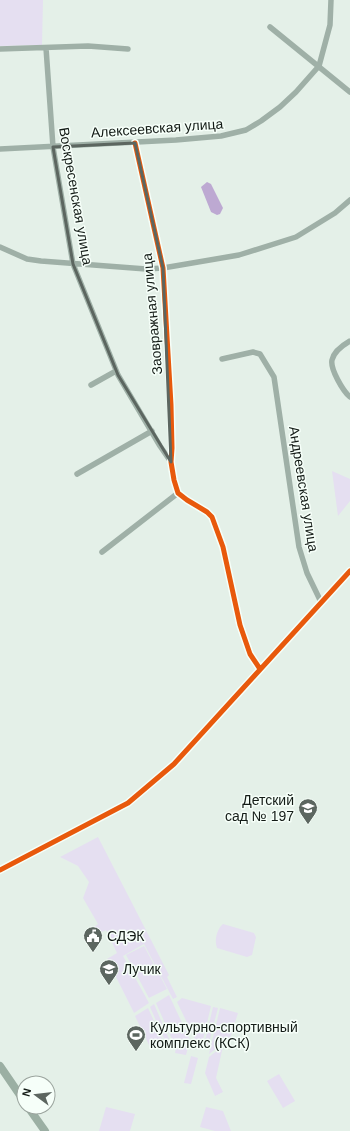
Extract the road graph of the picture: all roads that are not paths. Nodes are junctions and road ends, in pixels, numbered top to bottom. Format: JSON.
{"nodes":[{"id":1,"x":331,"y":0,"type":"edge"},
{"id":2,"x":270,"y":28,"type":"dead end"},
{"id":3,"x":46,"y":48,"type":"junction"},
{"id":4,"x":128,"y":48,"type":"dead end"},
{"id":5,"x":0,"y":49,"type":"edge"},
{"id":6,"x":319,"y":66,"type":"junction"},
{"id":7,"x":350,"y":92,"type":"edge"},
{"id":8,"x":135,"y":143,"type":"junction"},
{"id":9,"x":53,"y":147,"type":"junction"},
{"id":10,"x":0,"y":149,"type":"edge"},
{"id":11,"x":350,"y":200,"type":"edge"},
{"id":12,"x":0,"y":247,"type":"edge"},
{"id":13,"x":73,"y":264,"type":"junction"},
{"id":14,"x":163,"y":268,"type":"junction"},
{"id":15,"x":348,"y":342,"type":"edge"},
{"id":16,"x":222,"y":359,"type":"dead end"},
{"id":17,"x":115,"y":368,"type":"junction"},
{"id":18,"x":91,"y":385,"type":"dead end"},
{"id":19,"x":350,"y":397,"type":"edge"},
{"id":20,"x":152,"y":431,"type":"junction"},
{"id":21,"x":171,"y":462,"type":"junction"},
{"id":22,"x":77,"y":474,"type":"dead end"},
{"id":23,"x":178,"y":493,"type":"junction"},
{"id":24,"x":102,"y":552,"type":"dead end"},
{"id":25,"x":350,"y":571,"type":"edge"},
{"id":26,"x":321,"y":602,"type":"junction"},
{"id":27,"x":260,"y":669,"type":"junction"},
{"id":28,"x":0,"y":870,"type":"edge"},
{"id":29,"x":0,"y":1066,"type":"edge"},
{"id":30,"x":16,"y":1089,"type":"edge"},
{"id":31,"x":34,"y":1115,"type":"edge"},
{"id":32,"x":45,"y":1131,"type":"edge"}],
"edges":[{"from":1,"to":6,"type":"street","name":"Алексеевская улица"},
{"from":2,"to":6,"type":"street"},
{"from":3,"to":4,"type":"street"},
{"from":3,"to":5,"type":"street"},
{"from":3,"to":9,"type":"street","name":"Воскресенская улица"},
{"from":6,"to":7,"type":"street"},
{"from":6,"to":8,"type":"street","name":"Алексеевская улица"},
{"from":8,"to":9,"type":"street","name":"Алексеевская улица"},
{"from":8,"to":14,"type":"street","name":"Заовражная улица"},
{"from":9,"to":10,"type":"street","name":"Алексеевская улица"},
{"from":9,"to":13,"type":"street","name":"Воскресенская улица"},
{"from":11,"to":14,"type":"street"},
{"from":12,"to":13,"type":"street"},
{"from":13,"to":14,"type":"street"},
{"from":13,"to":17,"type":"street","name":"Воскресенская улица"},
{"from":14,"to":21,"type":"street","name":"Заовражная улица"},
{"from":15,"to":19,"type":"street"},
{"from":16,"to":26,"type":"street","name":"Андреевская улица"},
{"from":17,"to":18,"type":"street"},
{"from":17,"to":20,"type":"street","name":"Воскресенская улица"},
{"from":20,"to":21,"type":"street","name":"Воскресенская улица"},
{"from":20,"to":22,"type":"street"},
{"from":21,"to":23,"type":"street"},
{"from":23,"to":24,"type":"street"},
{"from":23,"to":27,"type":"street"},
{"from":25,"to":26,"type":"street"},
{"from":26,"to":27,"type":"street"},
{"from":27,"to":28,"type":"street"},
{"from":29,"to":30,"type":"street"},
{"from":31,"to":32,"type":"street"}]}
